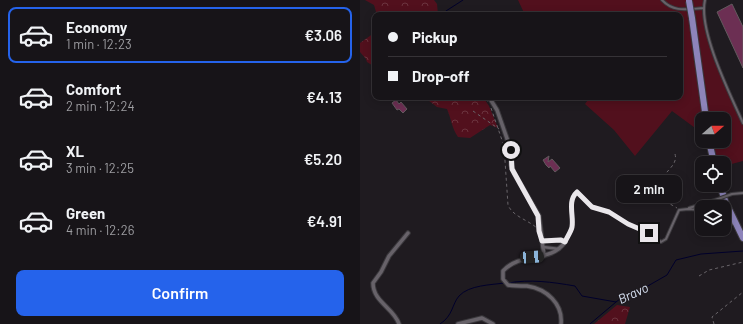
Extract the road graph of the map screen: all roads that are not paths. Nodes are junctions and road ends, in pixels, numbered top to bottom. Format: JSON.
{"nodes":[{"id":1,"x":662,"y":0,"type":"edge"},
{"id":2,"x":689,"y":0,"type":"edge"},
{"id":3,"x":705,"y":0,"type":"edge"},
{"id":4,"x":704,"y":8,"type":"junction"},
{"id":5,"x":491,"y":100,"type":"edge"},
{"id":6,"x":705,"y":112,"type":"edge"},
{"id":7,"x":743,"y":123,"type":"edge"},
{"id":8,"x":723,"y":192,"type":"edge"},
{"id":9,"x":743,"y":192,"type":"edge"},
{"id":10,"x":688,"y":209,"type":"junction"},
{"id":11,"x":695,"y":210,"type":"edge"},
{"id":12,"x":731,"y":223,"type":"edge"},
{"id":13,"x":735,"y":223,"type":"junction"},
{"id":14,"x":408,"y":232,"type":"dead end"},
{"id":15,"x":743,"y":238,"type":"edge"},
{"id":16,"x":542,"y":241,"type":"junction"},
{"id":17,"x":565,"y":242,"type":"junction"},
{"id":18,"x":544,"y":247,"type":"junction"},
{"id":19,"x":559,"y":249,"type":"junction"},
{"id":20,"x":544,"y":256,"type":"junction"},
{"id":21,"x":399,"y":324,"type":"edge"},
{"id":22,"x":458,"y":324,"type":"edge"},
{"id":23,"x":493,"y":324,"type":"edge"},
{"id":24,"x":560,"y":324,"type":"edge"}],
"edges":[{"from":1,"to":4,"type":"lane"},
{"from":2,"to":6,"type":"main road","bridge":true},
{"from":3,"to":4,"type":"lane"},
{"from":4,"to":7,"type":"lane"},
{"from":5,"to":16,"type":"street"},
{"from":8,"to":13,"type":"main road"},
{"from":9,"to":10,"type":"lane","bridge":true},
{"from":10,"to":11,"type":"lane"},
{"from":10,"to":17,"type":"lane"},
{"from":12,"to":13,"type":"lane"},
{"from":13,"to":15,"type":"main road"},
{"from":14,"to":21,"type":"street"},
{"from":16,"to":17,"type":"street"},
{"from":16,"to":18,"type":"street"},
{"from":17,"to":19,"type":"street"},
{"from":18,"to":19,"type":"street"},
{"from":18,"to":20,"type":"street"},
{"from":19,"to":20,"type":"street"},
{"from":20,"to":24,"type":"street"},
{"from":22,"to":23,"type":"street"}]}
